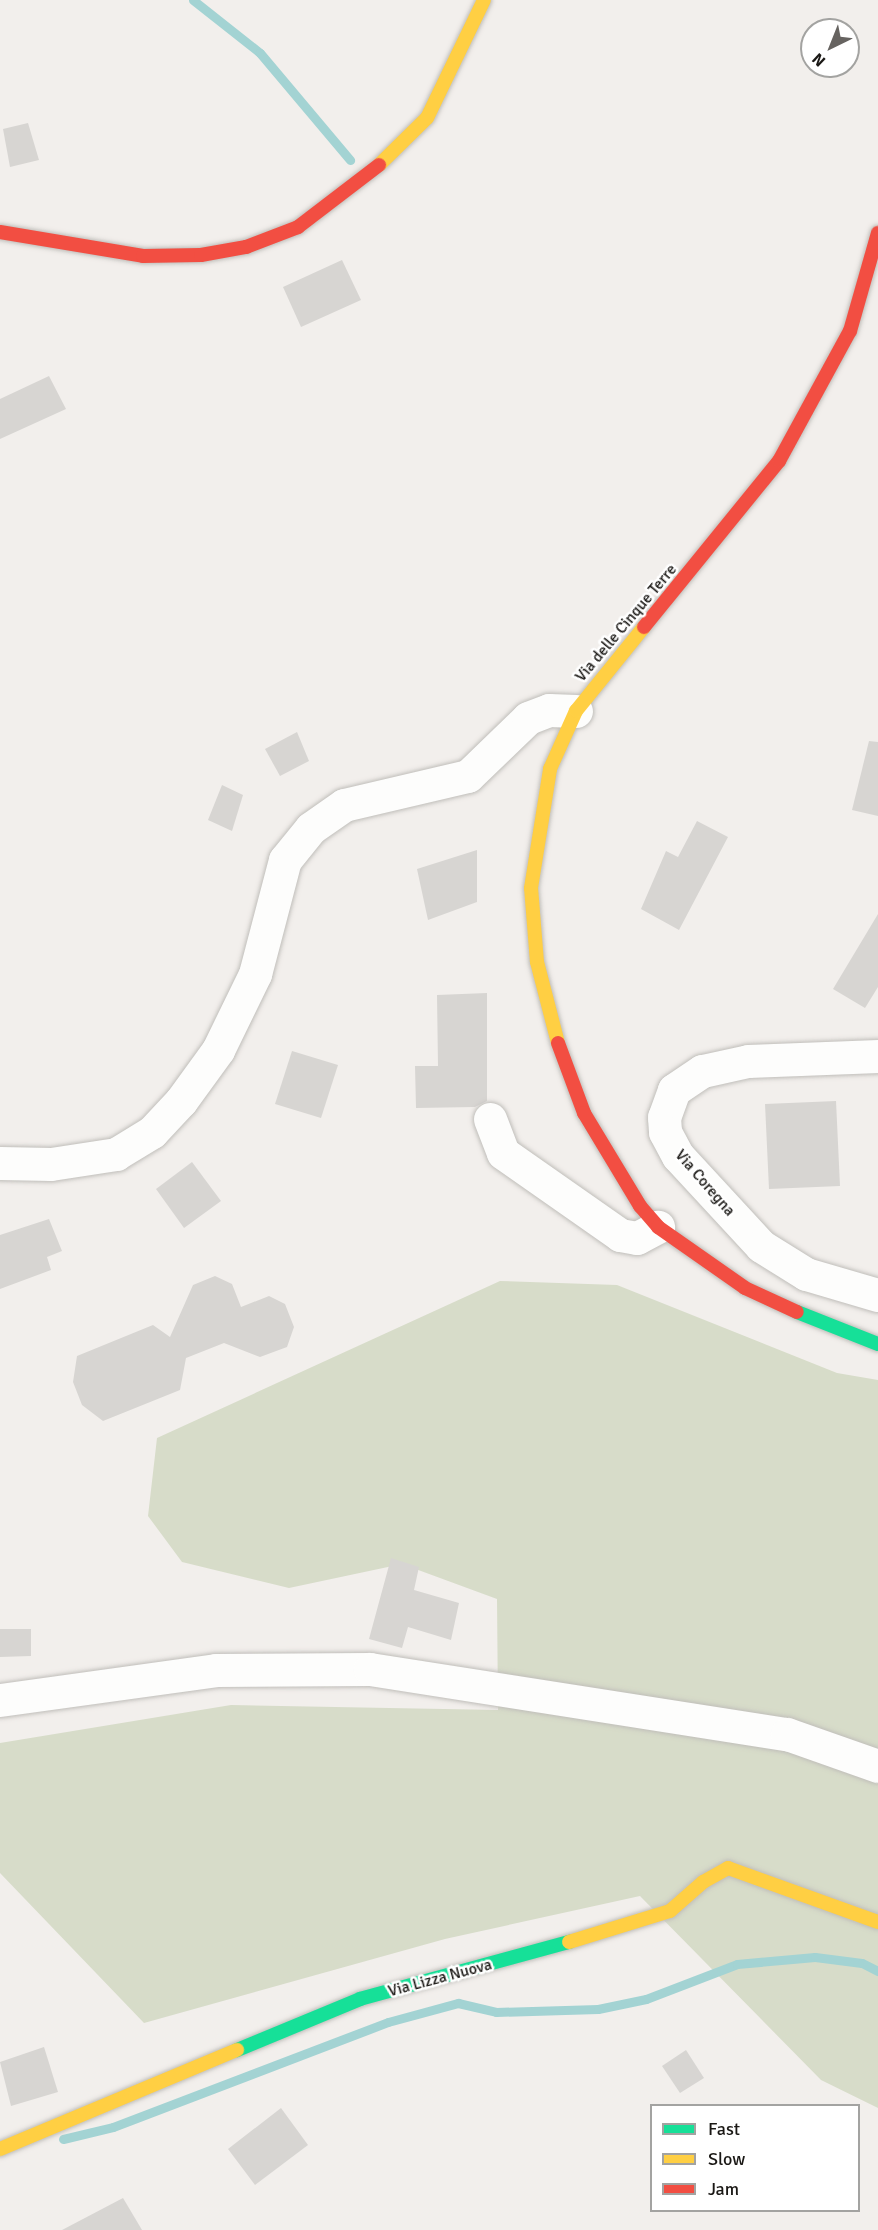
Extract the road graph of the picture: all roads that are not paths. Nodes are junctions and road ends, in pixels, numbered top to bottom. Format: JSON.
{"nodes":[{"id":1,"x":484,"y":0,"type":"edge"},
{"id":2,"x":0,"y":232,"type":"edge"},
{"id":3,"x":878,"y":233,"type":"edge"},
{"id":4,"x":576,"y":711,"type":"junction"},
{"id":5,"x":878,"y":1056,"type":"edge"},
{"id":6,"x":490,"y":1119,"type":"dead end"},
{"id":7,"x":0,"y":1164,"type":"edge"},
{"id":8,"x":658,"y":1227,"type":"junction"},
{"id":9,"x":878,"y":1295,"type":"edge"},
{"id":10,"x":878,"y":1344,"type":"edge"},
{"id":11,"x":0,"y":1700,"type":"edge"},
{"id":12,"x":878,"y":1766,"type":"edge"},
{"id":13,"x":878,"y":1922,"type":"edge"},
{"id":14,"x":0,"y":2149,"type":"edge"}],
"edges":[{"from":1,"to":2,"type":"main road"},
{"from":3,"to":4,"type":"main road","name":"Via delle Cinque Terre"},
{"from":4,"to":7,"type":"street"},
{"from":4,"to":8,"type":"main road","name":"Via delle Cinque Terre"},
{"from":5,"to":9,"type":"street","name":"Via Coregna"},
{"from":6,"to":8,"type":"street"},
{"from":8,"to":10,"type":"main road","name":"Via delle Cinque Terre"},
{"from":11,"to":12,"type":"street"},
{"from":13,"to":14,"type":"main road","name":"Via Lizza Nuova"}]}
